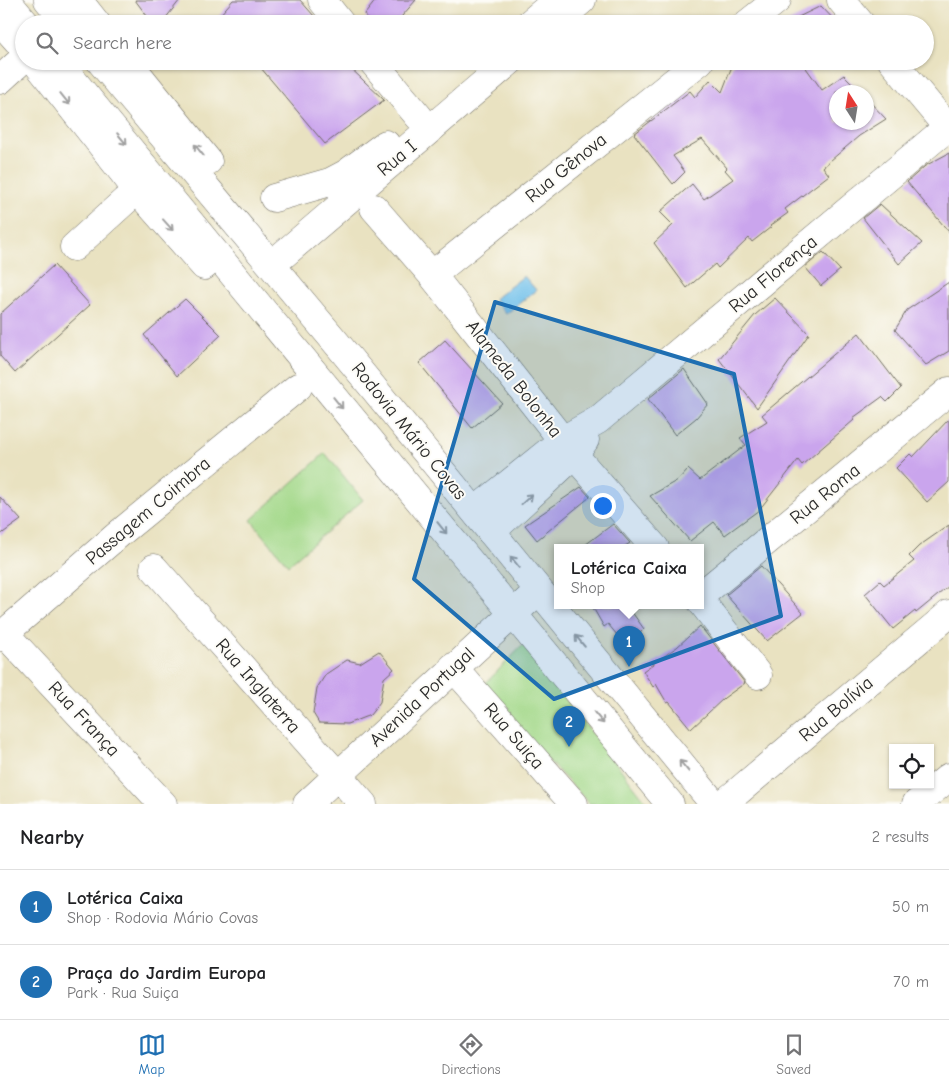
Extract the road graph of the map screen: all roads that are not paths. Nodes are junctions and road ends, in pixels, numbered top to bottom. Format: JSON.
{"nodes":[{"id":1,"x":6,"y":0,"type":"edge"},
{"id":2,"x":48,"y":0,"type":"edge"},
{"id":3,"x":78,"y":0,"type":"edge"},
{"id":4,"x":322,"y":0,"type":"edge"},
{"id":5,"x":557,"y":0,"type":"edge"},
{"id":6,"x":582,"y":0,"type":"edge"},
{"id":7,"x":777,"y":0,"type":"edge"},
{"id":8,"x":841,"y":0,"type":"edge"},
{"id":9,"x":18,"y":15,"type":"edge"},
{"id":10,"x":60,"y":15,"type":"edge"},
{"id":11,"x":90,"y":15,"type":"edge"},
{"id":12,"x":334,"y":15,"type":"edge"},
{"id":13,"x":540,"y":15,"type":"edge"},
{"id":14,"x":564,"y":15,"type":"edge"},
{"id":15,"x":758,"y":15,"type":"edge"},
{"id":16,"x":854,"y":15,"type":"edge"},
{"id":17,"x":0,"y":21,"type":"edge"},
{"id":18,"x":15,"y":38,"type":"edge"},
{"id":19,"x":15,"y":66,"type":"edge"},
{"id":20,"x":42,"y":70,"type":"edge"},
{"id":21,"x":64,"y":70,"type":"edge"},
{"id":22,"x":108,"y":70,"type":"edge"},
{"id":23,"x":134,"y":70,"type":"edge"},
{"id":24,"x":379,"y":70,"type":"edge"},
{"id":25,"x":474,"y":70,"type":"edge"},
{"id":26,"x":499,"y":70,"type":"edge"},
{"id":27,"x":689,"y":70,"type":"edge"},
{"id":28,"x":900,"y":70,"type":"edge"},
{"id":29,"x":0,"y":80,"type":"edge"},
{"id":30,"x":418,"y":117,"type":"junction"},
{"id":31,"x":948,"y":128,"type":"edge"},
{"id":32,"x":137,"y":190,"type":"junction"},
{"id":33,"x":274,"y":198,"type":"dead end"},
{"id":34,"x":374,"y":208,"type":"dead end"},
{"id":35,"x":74,"y":247,"type":"dead end"},
{"id":36,"x":276,"y":259,"type":"junction"},
{"id":37,"x":432,"y":275,"type":"junction"},
{"id":38,"x":306,"y":380,"type":"junction"},
{"id":39,"x":949,"y":391,"type":"edge"},
{"id":40,"x":569,"y":448,"type":"junction"},
{"id":41,"x":475,"y":511,"type":"junction"},
{"id":42,"x":491,"y":532,"type":"junction"},
{"id":43,"x":652,"y":544,"type":"edge"},
{"id":44,"x":154,"y":568,"type":"dead end"},
{"id":45,"x":538,"y":591,"type":"junction"},
{"id":46,"x":704,"y":593,"type":"edge"},
{"id":47,"x":704,"y":605,"type":"edge"},
{"id":48,"x":512,"y":614,"type":"junction"},
{"id":49,"x":949,"y":614,"type":"edge"},
{"id":50,"x":2,"y":635,"type":"edge"},
{"id":51,"x":453,"y":667,"type":"junction"},
{"id":52,"x":758,"y":675,"type":"dead end"},
{"id":53,"x":338,"y":776,"type":"junction"},
{"id":54,"x":949,"y":777,"type":"edge"},
{"id":55,"x":163,"y":804,"type":"edge"},
{"id":56,"x":307,"y":804,"type":"edge"},
{"id":57,"x":363,"y":804,"type":"edge"},
{"id":58,"x":574,"y":804,"type":"edge"},
{"id":59,"x":670,"y":804,"type":"edge"},
{"id":60,"x":714,"y":804,"type":"edge"},
{"id":61,"x":723,"y":804,"type":"edge"},
{"id":62,"x":916,"y":804,"type":"edge"}],
"edges":[{"from":1,"to":9,"type":"street"},
{"from":2,"to":10,"type":"street"},
{"from":3,"to":11,"type":"street"},
{"from":4,"to":12,"type":"street"},
{"from":5,"to":13,"type":"street"},
{"from":6,"to":14,"type":"street"},
{"from":7,"to":15,"type":"street"},
{"from":8,"to":16,"type":"street"},
{"from":17,"to":18,"type":"street"},
{"from":19,"to":29,"type":"street"},
{"from":20,"to":32,"type":"street","one_way":true},
{"from":21,"to":38,"type":"street","name":"Rodovia Mário Covas","one_way":true},
{"from":22,"to":36,"type":"street","name":"Rodovia Mário Covas"},
{"from":36,"to":23,"type":"street","one_way":true},
{"from":24,"to":30,"type":"street"},
{"from":25,"to":30,"type":"street"},
{"from":26,"to":36,"type":"street","name":"Rua I"},
{"from":27,"to":37,"type":"street","name":"Rua Gênova"},
{"from":28,"to":31,"type":"street"},
{"from":30,"to":33,"type":"street"},
{"from":31,"to":40,"type":"street","name":"Rua Florença"},
{"from":32,"to":35,"type":"street"},
{"from":32,"to":38,"type":"street","one_way":true},
{"from":34,"to":37,"type":"street","name":"Alameda Bolonha"},
{"from":36,"to":41,"type":"street","name":"Rodovia Mário Covas"},
{"from":37,"to":40,"type":"street","name":"Alameda Bolonha"},
{"from":38,"to":48,"type":"street","name":"Rodovia Mário Covas","one_way":true},
{"from":38,"to":50,"type":"street","name":"Passagem Coimbra"},
{"from":39,"to":46,"type":"street","name":"Rua Roma"},
{"from":40,"to":41,"type":"street","name":"Rua Florença"},
{"from":42,"to":40,"type":"street","name":"Rua Florença","one_way":true},
{"from":40,"to":43,"type":"street","name":"Alameda Bolonha"},
{"from":41,"to":42,"type":"street","name":"Rodovia Mário Covas"},
{"from":45,"to":42,"type":"street","name":"Rodovia Mário Covas","one_way":true},
{"from":44,"to":53,"type":"street","name":"Rua Inglaterra"},
{"from":45,"to":48,"type":"street","name":"Avenida Portugal"},
{"from":60,"to":45,"type":"street","name":"Rodovia Mário Covas","one_way":true},
{"from":47,"to":52,"type":"street"},
{"from":48,"to":51,"type":"street","name":"Avenida Portugal"},
{"from":48,"to":59,"type":"street","name":"Rodovia Mário Covas","one_way":true},
{"from":49,"to":61,"type":"street","name":"Rua Bolívia"},
{"from":50,"to":55,"type":"street","name":"Rua França"},
{"from":51,"to":53,"type":"street","name":"Avenida Portugal"},
{"from":51,"to":58,"type":"street","name":"Rua Suiça"},
{"from":53,"to":56,"type":"street","name":"Avenida Portugal"},
{"from":53,"to":57,"type":"street","name":"Rua Inglaterra"},
{"from":54,"to":62,"type":"street"}]}
